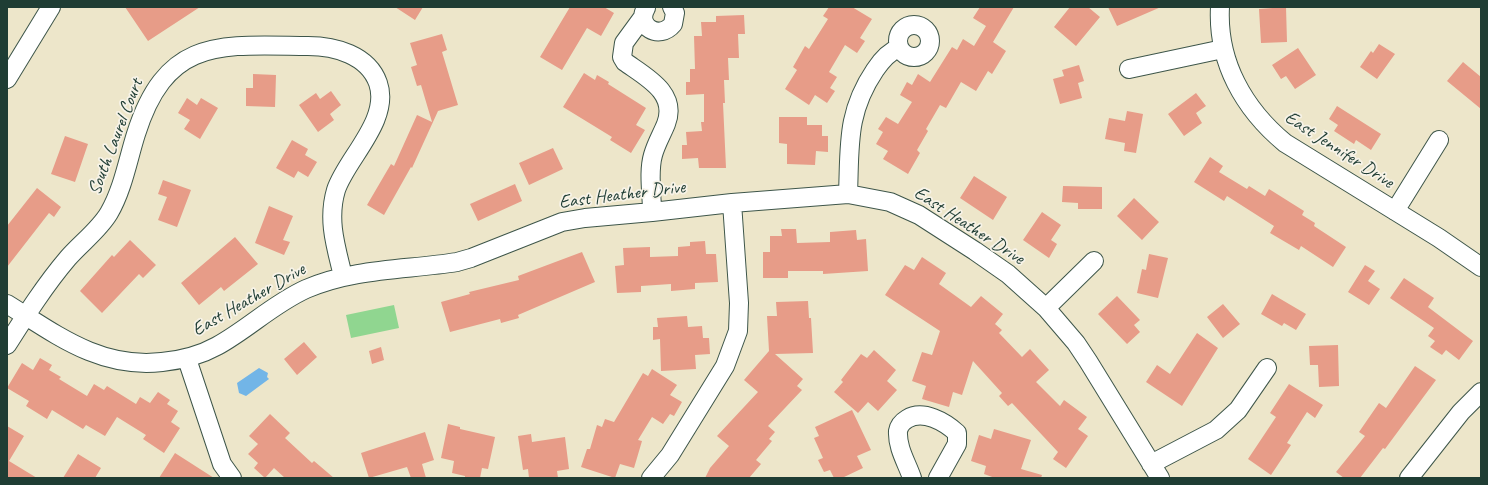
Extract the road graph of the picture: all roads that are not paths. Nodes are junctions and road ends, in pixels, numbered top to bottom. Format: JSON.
{"nodes":[{"id":1,"x":51,"y":7,"type":"edge"},
{"id":2,"x":672,"y":7,"type":"edge"},
{"id":3,"x":1220,"y":7,"type":"edge"},
{"id":4,"x":645,"y":12,"type":"edge"},
{"id":5,"x":899,"y":48,"type":"dead end"},
{"id":6,"x":1223,"y":49,"type":"junction"},
{"id":7,"x":1129,"y":69,"type":"dead end"},
{"id":8,"x":7,"y":79,"type":"edge"},
{"id":9,"x":1439,"y":140,"type":"dead end"},
{"id":10,"x":848,"y":194,"type":"junction"},
{"id":11,"x":732,"y":202,"type":"junction"},
{"id":12,"x":1395,"y":211,"type":"junction"},
{"id":13,"x":652,"y":212,"type":"junction"},
{"id":14,"x":1094,"y":261,"type":"dead end"},
{"id":15,"x":1481,"y":267,"type":"edge"},
{"id":16,"x":343,"y":276,"type":"junction"},
{"id":17,"x":7,"y":304,"type":"edge"},
{"id":18,"x":1046,"y":308,"type":"junction"},
{"id":19,"x":26,"y":315,"type":"junction"},
{"id":20,"x":7,"y":345,"type":"edge"},
{"id":21,"x":186,"y":359,"type":"junction"},
{"id":22,"x":1267,"y":368,"type":"dead end"},
{"id":23,"x":1481,"y":392,"type":"edge"},
{"id":24,"x":1156,"y":471,"type":"edge"},
{"id":25,"x":232,"y":478,"type":"edge"},
{"id":26,"x":651,"y":478,"type":"edge"},
{"id":27,"x":912,"y":478,"type":"edge"},
{"id":28,"x":938,"y":478,"type":"edge"},
{"id":29,"x":1409,"y":478,"type":"edge"}],
"edges":[{"from":1,"to":8,"type":"street"},
{"from":2,"to":4,"type":"street"},
{"from":3,"to":6,"type":"street","name":"East Jennifer Drive"},
{"from":4,"to":13,"type":"street"},
{"from":5,"to":10,"type":"street"},
{"from":6,"to":7,"type":"street"},
{"from":6,"to":12,"type":"street","name":"East Jennifer Drive"},
{"from":9,"to":12,"type":"street"},
{"from":10,"to":11,"type":"street","name":"East Heather Drive"},
{"from":10,"to":18,"type":"street","name":"East Heather Drive"},
{"from":11,"to":13,"type":"street","name":"East Heather Drive"},
{"from":11,"to":26,"type":"street"},
{"from":12,"to":15,"type":"street","name":"East Jennifer Drive"},
{"from":13,"to":16,"type":"street","name":"East Heather Drive"},
{"from":14,"to":18,"type":"street"},
{"from":16,"to":19,"type":"street","name":"South Laurel Court"},
{"from":16,"to":21,"type":"street","name":"East Heather Drive"},
{"from":17,"to":19,"type":"street","name":"East Heather Drive"},
{"from":18,"to":24,"type":"street","name":"East Heather Drive"},
{"from":19,"to":20,"type":"street","name":"South Laurel Court"},
{"from":19,"to":21,"type":"street","name":"East Heather Drive"},
{"from":21,"to":25,"type":"street"},
{"from":22,"to":24,"type":"street"},
{"from":23,"to":29,"type":"street"},
{"from":27,"to":28,"type":"street"}]}
